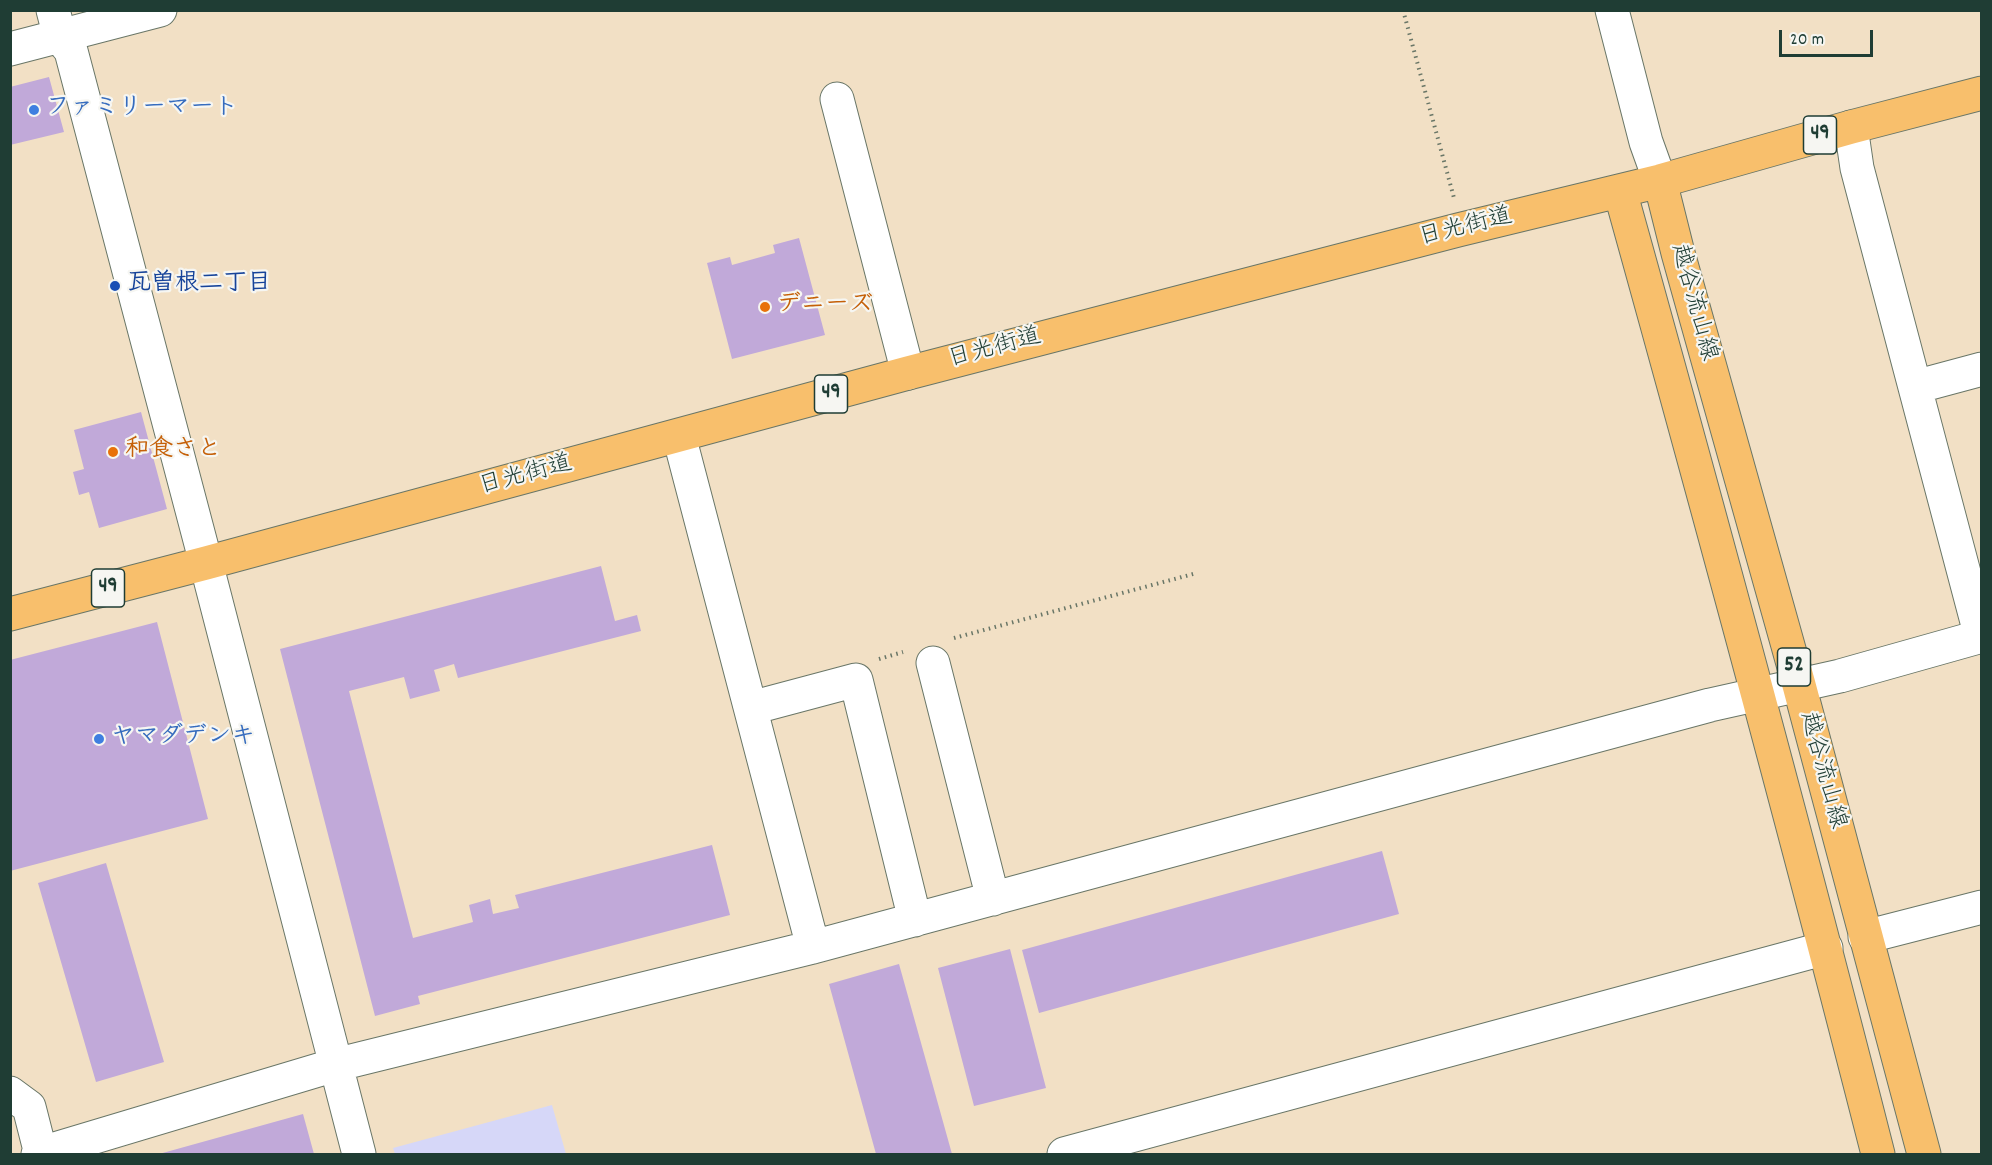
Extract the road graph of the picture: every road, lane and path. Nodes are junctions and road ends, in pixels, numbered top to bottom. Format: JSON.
{"nodes":[{"id":1,"x":160,"y":10,"type":"edge"},
{"id":2,"x":1403,"y":10,"type":"edge"},
{"id":3,"x":1612,"y":10,"type":"edge"},
{"id":4,"x":56,"y":24,"type":"edge"},
{"id":5,"x":10,"y":48,"type":"edge"},
{"id":6,"x":1982,"y":93,"type":"edge"},
{"id":7,"x":837,"y":99,"type":"dead end"},
{"id":8,"x":1851,"y":127,"type":"junction"},
{"id":9,"x":1660,"y":181,"type":"junction"},
{"id":10,"x":1620,"y":191,"type":"junction"},
{"id":11,"x":1455,"y":200,"type":"dead end"},
{"id":12,"x":1982,"y":369,"type":"edge"},
{"id":13,"x":908,"y":373,"type":"junction"},
{"id":14,"x":1915,"y":387,"type":"junction"},
{"id":15,"x":679,"y":436,"type":"junction"},
{"id":16,"x":206,"y":563,"type":"junction"},
{"id":17,"x":1197,"y":573,"type":"dead end"},
{"id":18,"x":10,"y":614,"type":"edge"},
{"id":19,"x":1981,"y":637,"type":"edge"},
{"id":20,"x":929,"y":652,"type":"junction"},
{"id":21,"x":874,"y":660,"type":"dead end"},
{"id":22,"x":1799,"y":685,"type":"junction"},
{"id":23,"x":1758,"y":694,"type":"junction"},
{"id":24,"x":751,"y":708,"type":"junction"},
{"id":25,"x":993,"y":899,"type":"junction"},
{"id":26,"x":1982,"y":908,"type":"edge"},
{"id":27,"x":915,"y":920,"type":"junction"},
{"id":28,"x":1865,"y":937,"type":"junction"},
{"id":29,"x":813,"y":947,"type":"junction"},
{"id":30,"x":1826,"y":948,"type":"junction"},
{"id":31,"x":335,"y":1065,"type":"junction"},
{"id":32,"x":10,"y":1094,"type":"edge"},
{"id":33,"x":39,"y":1154,"type":"edge"},
{"id":34,"x":359,"y":1155,"type":"edge"},
{"id":35,"x":1064,"y":1155,"type":"edge"},
{"id":36,"x":1878,"y":1155,"type":"edge"},
{"id":37,"x":1924,"y":1155,"type":"edge"}],
"edges":[{"from":1,"to":4,"type":"street"},
{"from":2,"to":11,"type":"path"},
{"from":3,"to":9,"type":"street"},
{"from":4,"to":5,"type":"street"},
{"from":4,"to":16,"type":"street"},
{"from":6,"to":8,"type":"main road","name":"日光街道","number":"49"},
{"from":7,"to":13,"type":"street"},
{"from":8,"to":9,"type":"main road","name":"日光街道","number":"49"},
{"from":8,"to":14,"type":"street"},
{"from":9,"to":10,"type":"main road","name":"日光街道","number":"49"},
{"from":9,"to":22,"type":"main road","name":"越谷流山線","number":"52"},
{"from":10,"to":13,"type":"main road","name":"日光街道","number":"49"},
{"from":10,"to":23,"type":"main road","name":"越谷流山線","number":"52"},
{"from":12,"to":14,"type":"street"},
{"from":13,"to":15,"type":"main road","name":"日光街道","number":"49"},
{"from":14,"to":19,"type":"street"},
{"from":15,"to":16,"type":"main road","name":"日光街道","number":"49"},
{"from":15,"to":24,"type":"street"},
{"from":16,"to":18,"type":"main road","name":"日光街道","number":"49"},
{"from":16,"to":31,"type":"street"},
{"from":17,"to":20,"type":"path"},
{"from":19,"to":22,"type":"street"},
{"from":20,"to":21,"type":"path"},
{"from":20,"to":25,"type":"street"},
{"from":22,"to":23,"type":"street"},
{"from":22,"to":28,"type":"main road","name":"越谷流山線","number":"52"},
{"from":23,"to":25,"type":"street"},
{"from":23,"to":30,"type":"main road","name":"越谷流山線","number":"52"},
{"from":24,"to":27,"type":"street"},
{"from":24,"to":29,"type":"street"},
{"from":25,"to":27,"type":"street"},
{"from":26,"to":28,"type":"street"},
{"from":27,"to":29,"type":"street"},
{"from":28,"to":37,"type":"main road","name":"越谷流山線","number":"52"},
{"from":29,"to":31,"type":"street"},
{"from":30,"to":35,"type":"street"},
{"from":30,"to":36,"type":"main road","name":"越谷流山線","number":"52"},
{"from":31,"to":33,"type":"street"},
{"from":31,"to":34,"type":"street"},
{"from":32,"to":33,"type":"street"}]}
